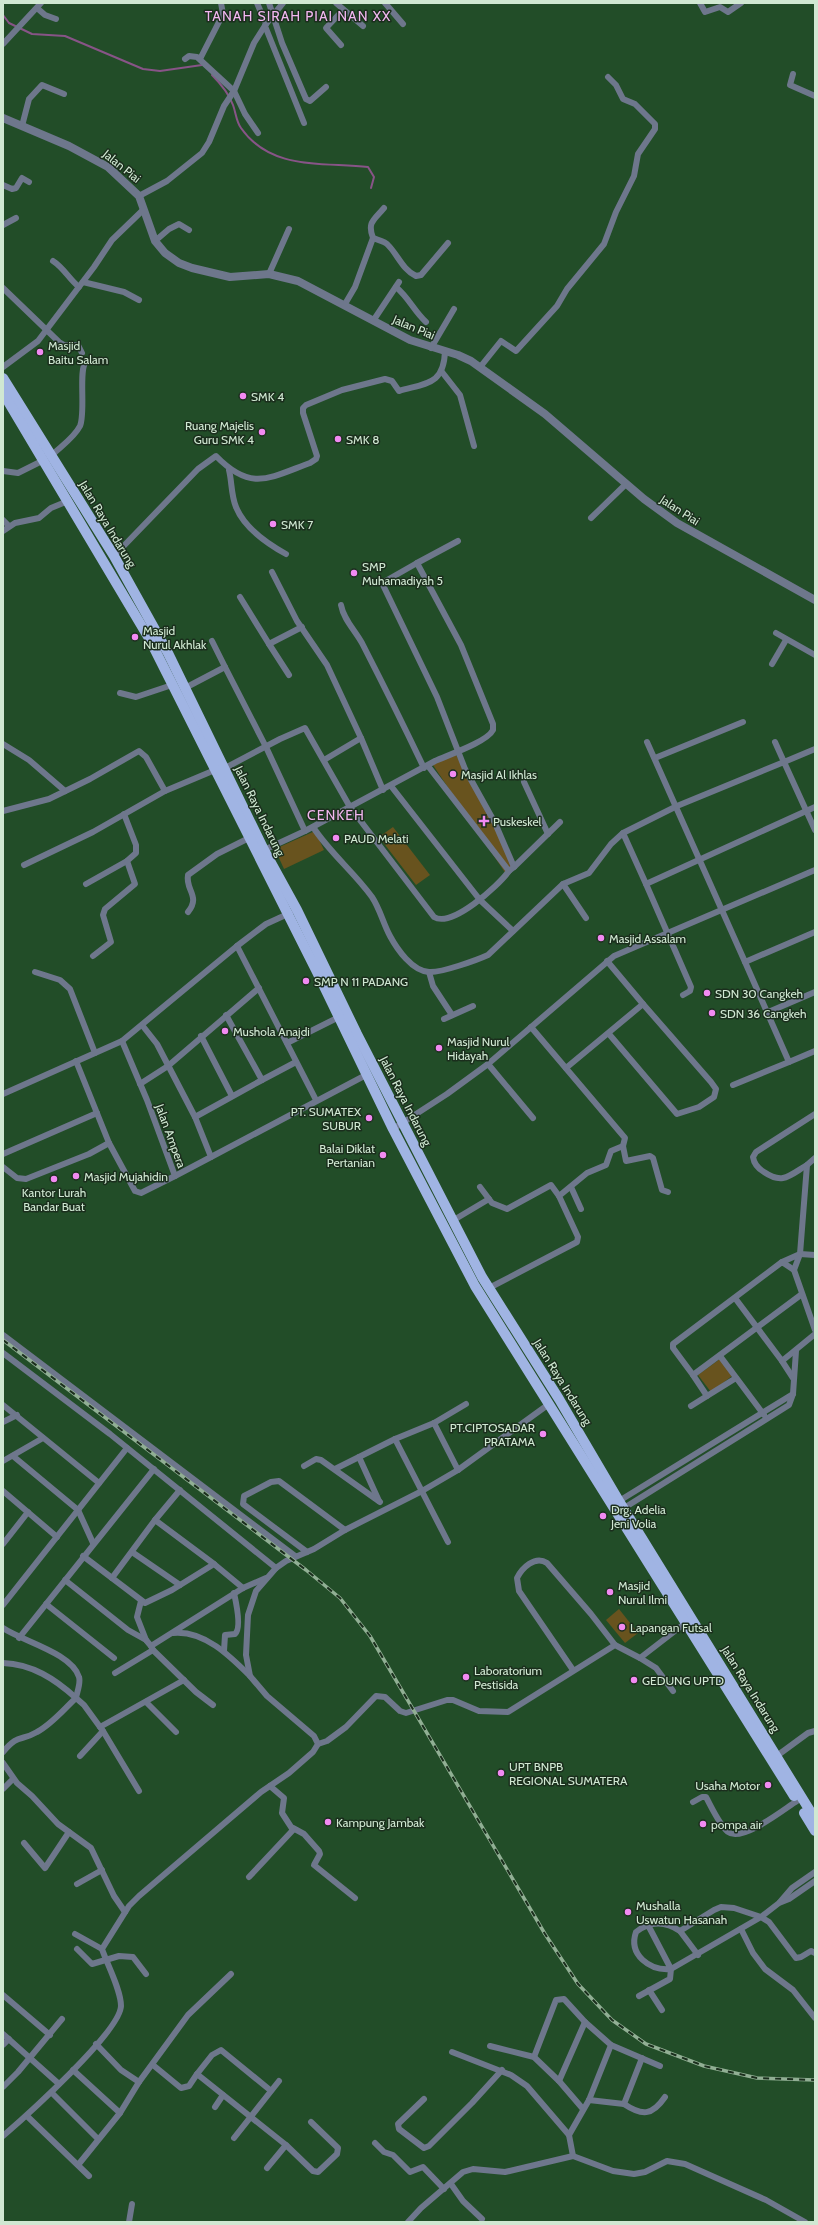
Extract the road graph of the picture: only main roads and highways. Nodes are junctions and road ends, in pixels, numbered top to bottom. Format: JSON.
{"nodes":[{"id":1,"x":3,"y":378,"type":"edge"},
{"id":2,"x":3,"y":394,"type":"edge"},
{"id":3,"x":30,"y":430,"type":"junction"},
{"id":4,"x":47,"y":458,"type":"junction"},
{"id":5,"x":158,"y":644,"type":"junction"},
{"id":6,"x":187,"y":703,"type":"junction"},
{"id":7,"x":245,"y":820,"type":"junction"},
{"id":8,"x":390,"y":1097,"type":"junction"},
{"id":9,"x":380,"y":1102,"type":"junction"},
{"id":10,"x":694,"y":1631,"type":"junction"},
{"id":11,"x":779,"y":1762,"type":"junction"},
{"id":12,"x":815,"y":1819,"type":"edge"},
{"id":13,"x":815,"y":1831,"type":"edge"}],
"edges":[{"from":1,"to":3,"type":"highway","name":"Jalan Raya Indarung"},
{"from":2,"to":3,"type":"highway","name":"Jalan Raya Indarung"},
{"from":3,"to":4,"type":"highway","name":"Jalan Raya Indarung"},
{"from":4,"to":5,"type":"highway","name":"Jalan Raya Indarung"},
{"from":4,"to":5,"type":"highway","name":"Jalan Raya Indarung"},
{"from":5,"to":6,"type":"highway","name":"Jalan Raya Indarung"},
{"from":5,"to":6,"type":"highway","name":"Jalan Raya Indarung"},
{"from":6,"to":7,"type":"highway","name":"Jalan Raya Indarung"},
{"from":7,"to":8,"type":"highway","name":"Jalan Raya Indarung"},
{"from":7,"to":9,"type":"highway","name":"Jalan Raya Indarung"},
{"from":8,"to":9,"type":"highway"},
{"from":8,"to":10,"type":"highway","name":"Jalan Raya Indarung"},
{"from":9,"to":10,"type":"highway","name":"Jalan Raya Indarung"},
{"from":10,"to":11,"type":"highway","name":"Jalan Raya Indarung"},
{"from":11,"to":12,"type":"highway","name":"Jalan Raya Indarung"},
{"from":11,"to":13,"type":"highway","name":"Jalan Raya Indarung"}]}
